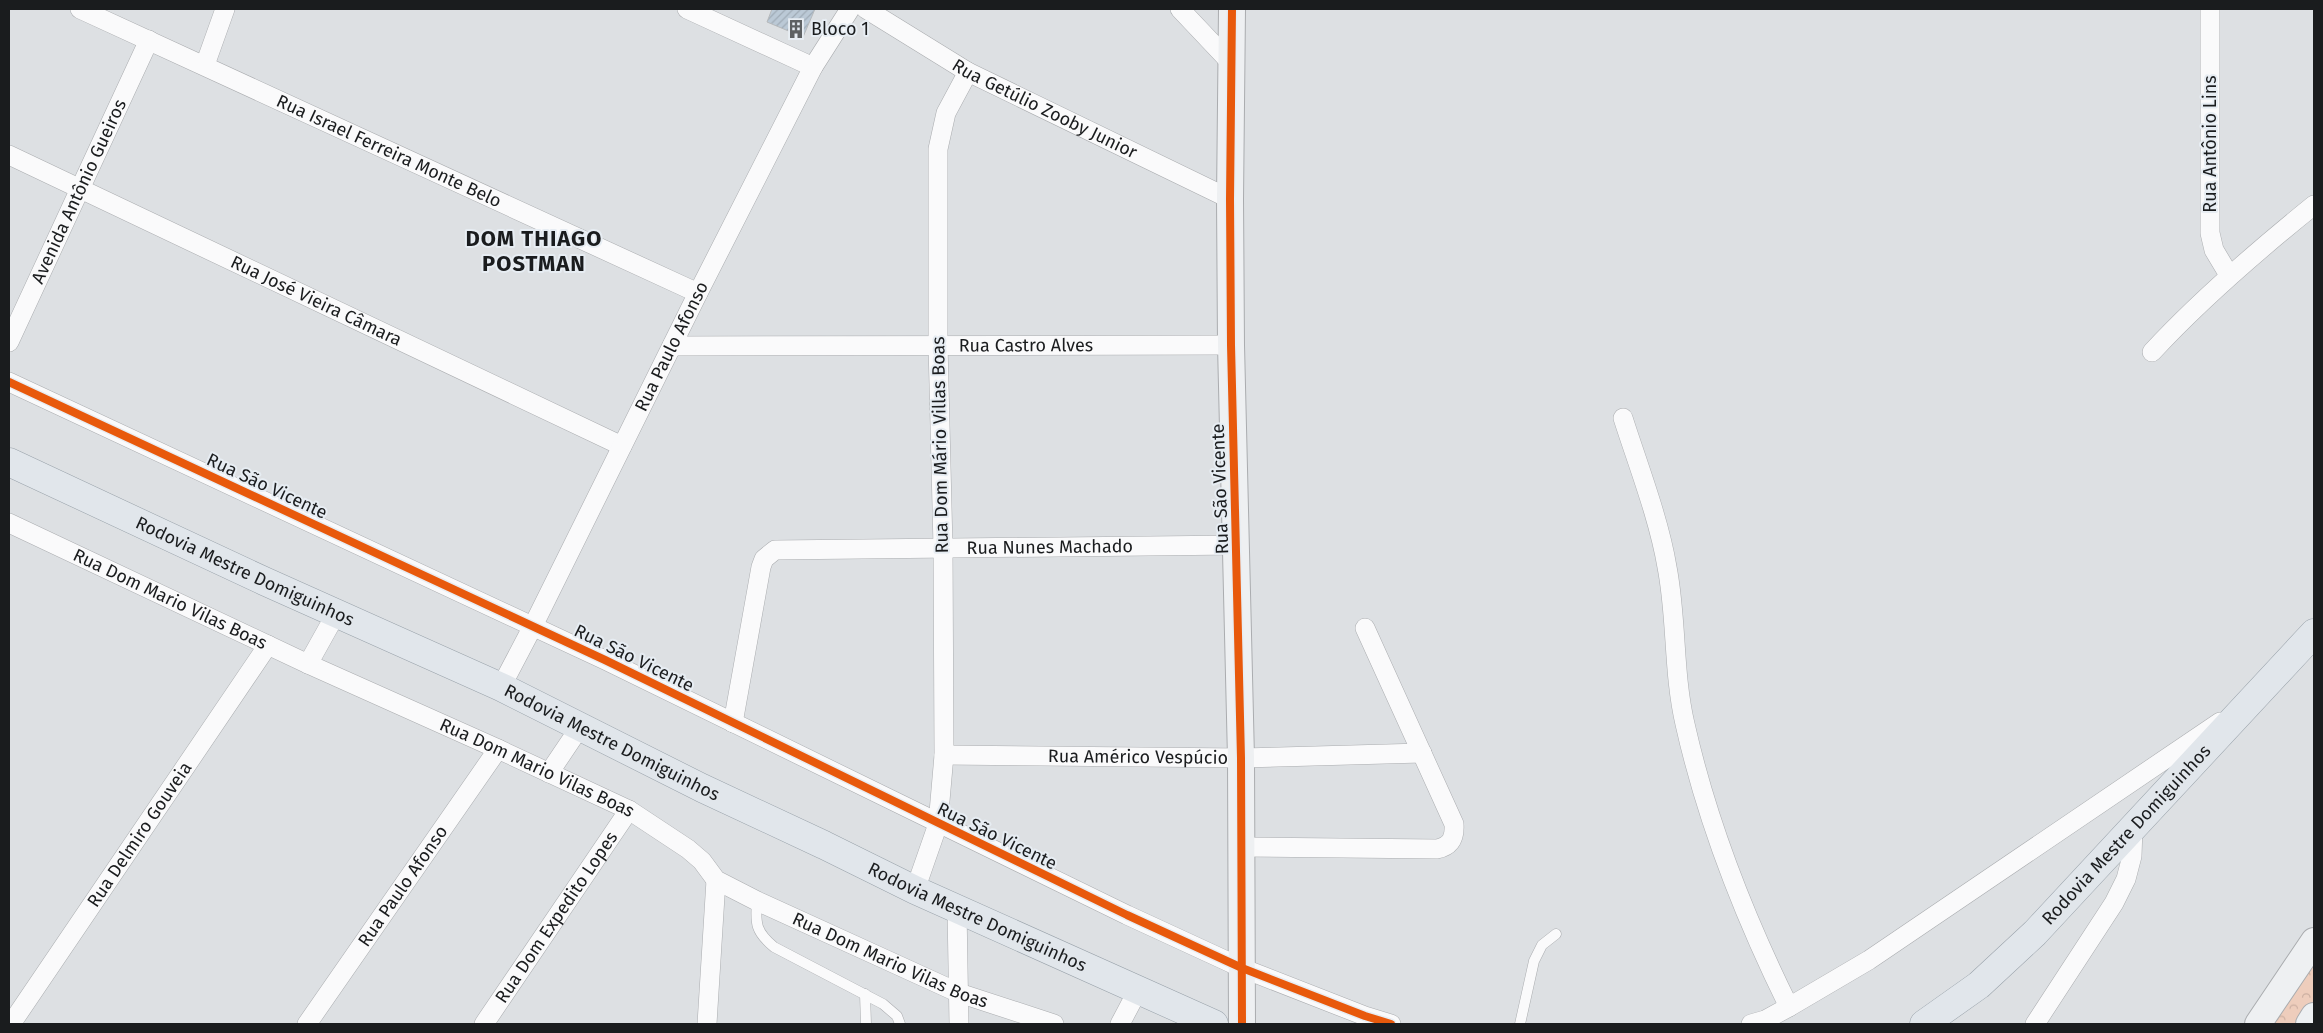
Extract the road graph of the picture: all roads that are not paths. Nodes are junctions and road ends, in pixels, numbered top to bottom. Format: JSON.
{"nodes":[{"id":1,"x":80,"y":9,"type":"edge"},
{"id":2,"x":225,"y":9,"type":"edge"},
{"id":3,"x":687,"y":9,"type":"edge"},
{"id":4,"x":850,"y":9,"type":"edge"},
{"id":5,"x":866,"y":9,"type":"edge"},
{"id":6,"x":1180,"y":9,"type":"edge"},
{"id":7,"x":1232,"y":9,"type":"edge"},
{"id":8,"x":2210,"y":9,"type":"edge"},
{"id":9,"x":149,"y":40,"type":"junction"},
{"id":10,"x":1231,"y":63,"type":"junction"},
{"id":11,"x":205,"y":65,"type":"junction"},
{"id":12,"x":813,"y":67,"type":"junction"},
{"id":13,"x":968,"y":72,"type":"junction"},
{"id":14,"x":9,"y":155,"type":"edge"},
{"id":15,"x":80,"y":189,"type":"junction"},
{"id":16,"x":1230,"y":200,"type":"junction"},
{"id":17,"x":2314,"y":205,"type":"edge"},
{"id":18,"x":2229,"y":275,"type":"junction"},
{"id":19,"x":698,"y":293,"type":"junction"},
{"id":20,"x":9,"y":342,"type":"edge"},
{"id":21,"x":938,"y":344,"type":"junction"},
{"id":22,"x":1231,"y":345,"type":"junction"},
{"id":23,"x":672,"y":346,"type":"junction"},
{"id":24,"x":2152,"y":352,"type":"dead end"},
{"id":25,"x":9,"y":382,"type":"edge"},
{"id":26,"x":1623,"y":418,"type":"dead end"},
{"id":27,"x":622,"y":446,"type":"junction"},
{"id":28,"x":9,"y":462,"type":"edge"},
{"id":29,"x":9,"y":523,"type":"edge"},
{"id":30,"x":1237,"y":544,"type":"junction"},
{"id":31,"x":943,"y":547,"type":"junction"},
{"id":32,"x":337,"y":612,"type":"junction"},
{"id":33,"x":533,"y":626,"type":"junction"},
{"id":34,"x":1365,"y":628,"type":"dead end"},
{"id":35,"x":2314,"y":633,"type":"edge"},
{"id":36,"x":268,"y":645,"type":"junction"},
{"id":37,"x":308,"y":664,"type":"junction"},
{"id":38,"x":501,"y":687,"type":"junction"},
{"id":39,"x":2248,"y":703,"type":"junction"},
{"id":40,"x":733,"y":723,"type":"junction"},
{"id":41,"x":580,"y":727,"type":"junction"},
{"id":42,"x":498,"y":749,"type":"junction"},
{"id":43,"x":1422,"y":753,"type":"junction"},
{"id":44,"x":944,"y":755,"type":"junction"},
{"id":45,"x":1242,"y":758,"type":"junction"},
{"id":46,"x":549,"y":773,"type":"junction"},
{"id":47,"x":629,"y":810,"type":"junction"},
{"id":48,"x":938,"y":824,"type":"junction"},
{"id":49,"x":2133,"y":828,"type":"junction"},
{"id":50,"x":1242,"y":847,"type":"junction"},
{"id":51,"x":716,"y":880,"type":"junction"},
{"id":52,"x":916,"y":890,"type":"junction"},
{"id":53,"x":756,"y":901,"type":"junction"},
{"id":54,"x":957,"y":909,"type":"junction"},
{"id":55,"x":1556,"y":934,"type":"dead end"},
{"id":56,"x":2314,"y":941,"type":"edge"},
{"id":57,"x":1242,"y":968,"type":"junction"},
{"id":58,"x":1138,"y":990,"type":"junction"},
{"id":59,"x":959,"y":993,"type":"junction"},
{"id":60,"x":865,"y":994,"type":"junction"},
{"id":61,"x":1789,"y":1007,"type":"junction"},
{"id":62,"x":2314,"y":1016,"type":"edge"},
{"id":63,"x":1361,"y":1020,"type":"edge"},
{"id":64,"x":10,"y":1024,"type":"edge"},
{"id":65,"x":307,"y":1024,"type":"edge"},
{"id":66,"x":484,"y":1024,"type":"edge"},
{"id":67,"x":707,"y":1024,"type":"edge"},
{"id":68,"x":866,"y":1024,"type":"edge"},
{"id":69,"x":900,"y":1024,"type":"edge"},
{"id":70,"x":959,"y":1024,"type":"edge"},
{"id":71,"x":1054,"y":1024,"type":"edge"},
{"id":72,"x":1120,"y":1024,"type":"edge"},
{"id":73,"x":1214,"y":1024,"type":"edge"},
{"id":74,"x":1242,"y":1024,"type":"edge"},
{"id":75,"x":1390,"y":1024,"type":"edge"},
{"id":76,"x":1520,"y":1024,"type":"edge"},
{"id":77,"x":1752,"y":1024,"type":"edge"},
{"id":78,"x":1924,"y":1024,"type":"edge"},
{"id":79,"x":2035,"y":1024,"type":"edge"},
{"id":80,"x":2258,"y":1024,"type":"edge"},
{"id":81,"x":2309,"y":1024,"type":"edge"}],
"edges":[{"from":1,"to":9,"type":"street","name":"Rua Israel Ferreira Monte Belo"},
{"from":2,"to":11,"type":"street"},
{"from":3,"to":12,"type":"street"},
{"from":4,"to":12,"type":"street","name":"Rua Paulo Afonso"},
{"from":5,"to":13,"type":"street","name":"Rua Getúlio Zooby Junior"},
{"from":6,"to":10,"type":"street"},
{"from":7,"to":10,"type":"street","name":"Rua São Vicente"},
{"from":8,"to":18,"type":"street","name":"Rua Antônio Lins"},
{"from":9,"to":11,"type":"street","name":"Rua Israel Ferreira Monte Belo"},
{"from":9,"to":15,"type":"street","name":"Avenida Antônio Gueiros"},
{"from":10,"to":16,"type":"street","name":"Rua São Vicente"},
{"from":11,"to":19,"type":"street","name":"Rua Israel Ferreira Monte Belo"},
{"from":12,"to":19,"type":"street","name":"Rua Paulo Afonso"},
{"from":13,"to":16,"type":"street","name":"Rua Getúlio Zooby Junior"},
{"from":13,"to":21,"type":"street","name":"Rua Dom Mário Villas Boas"},
{"from":14,"to":15,"type":"street","name":"Rua José Vieira Câmara"},
{"from":15,"to":20,"type":"street","name":"Avenida Antônio Gueiros"},
{"from":15,"to":27,"type":"street","name":"Rua José Vieira Câmara"},
{"from":16,"to":22,"type":"street","name":"Rua São Vicente"},
{"from":17,"to":18,"type":"street"},
{"from":18,"to":24,"type":"street"},
{"from":19,"to":23,"type":"street","name":"Rua Paulo Afonso"},
{"from":21,"to":22,"type":"street","name":"Rua Castro Alves"},
{"from":21,"to":23,"type":"street","name":"Rua Castro Alves"},
{"from":21,"to":31,"type":"street","name":"Rua Dom Mário Villas Boas"},
{"from":22,"to":30,"type":"street","name":"Rua São Vicente"},
{"from":23,"to":27,"type":"street","name":"Rua Paulo Afonso"},
{"from":25,"to":33,"type":"street","name":"Rua São Vicente"},
{"from":26,"to":61,"type":"street"},
{"from":27,"to":33,"type":"street","name":"Rua Paulo Afonso"},
{"from":28,"to":32,"type":"main road","name":"Rodovia Mestre Domiguinhos"},
{"from":29,"to":36,"type":"street","name":"Rua Dom Mario Vilas Boas"},
{"from":30,"to":31,"type":"street","name":"Rua Nunes Machado"},
{"from":30,"to":45,"type":"street","name":"Rua São Vicente"},
{"from":31,"to":40,"type":"street","name":"Rua Nunes Machado"},
{"from":31,"to":44,"type":"street","name":"Rua Dom Mário Villas Boas"},
{"from":32,"to":37,"type":"street"},
{"from":32,"to":38,"type":"main road","name":"Rodovia Mestre Domiguinhos"},
{"from":33,"to":38,"type":"street","name":"Rua Paulo Afonso"},
{"from":33,"to":40,"type":"street","name":"Rua São Vicente"},
{"from":34,"to":43,"type":"street"},
{"from":35,"to":39,"type":"main road","name":"Rodovia Mestre Domiguinhos"},
{"from":36,"to":37,"type":"street","name":"Rua Dom Mario Vilas Boas"},
{"from":36,"to":64,"type":"street","name":"Rua Delmiro Gouveia"},
{"from":37,"to":42,"type":"street","name":"Rua Dom Mario Vilas Boas"},
{"from":38,"to":41,"type":"main road","name":"Rodovia Mestre Domiguinhos"},
{"from":39,"to":49,"type":"main road","name":"Rodovia Mestre Domiguinhos"},
{"from":39,"to":61,"type":"street"},
{"from":40,"to":48,"type":"street","name":"Rua São Vicente"},
{"from":41,"to":46,"type":"street"},
{"from":41,"to":52,"type":"main road","name":"Rodovia Mestre Domiguinhos"},
{"from":42,"to":46,"type":"street","name":"Rua Dom Mario Vilas Boas"},
{"from":42,"to":65,"type":"street","name":"Rua Paulo Afonso"},
{"from":43,"to":45,"type":"street","name":"Rua Américo Vespúcio"},
{"from":43,"to":50,"type":"street"},
{"from":44,"to":45,"type":"street","name":"Rua Américo Vespúcio"},
{"from":44,"to":48,"type":"street","name":"Rua Dom Mário Villas Boas"},
{"from":45,"to":50,"type":"street","name":"Rua São Vicente"},
{"from":46,"to":47,"type":"street","name":"Rua Dom Mario Vilas Boas"},
{"from":47,"to":51,"type":"street","name":"Rua Dom Mario Vilas Boas"},
{"from":47,"to":66,"type":"street","name":"Rua Dom Expedito Lopes"},
{"from":48,"to":52,"type":"street","name":"Rua Dom Mário Villas Boas"},
{"from":48,"to":57,"type":"street","name":"Rua São Vicente"},
{"from":49,"to":78,"type":"main road","name":"Rodovia Mestre Domiguinhos"},
{"from":49,"to":79,"type":"street"},
{"from":50,"to":57,"type":"street","name":"Rua São Vicente"},
{"from":51,"to":53,"type":"street","name":"Rua Dom Mario Vilas Boas"},
{"from":51,"to":67,"type":"street"},
{"from":52,"to":54,"type":"main road","name":"Rodovia Mestre Domiguinhos"},
{"from":53,"to":59,"type":"street","name":"Rua Dom Mario Vilas Boas"},
{"from":53,"to":60,"type":"lane"},
{"from":54,"to":58,"type":"main road","name":"Rodovia Mestre Domiguinhos"},
{"from":54,"to":59,"type":"street"},
{"from":55,"to":76,"type":"lane"},
{"from":56,"to":80,"type":"street"},
{"from":57,"to":63,"type":"street"},
{"from":57,"to":74,"type":"street","name":"Rua São Vicente"},
{"from":58,"to":72,"type":"street"},
{"from":58,"to":73,"type":"main road","name":"Rodovia Mestre Domiguinhos"},
{"from":59,"to":70,"type":"street"},
{"from":59,"to":71,"type":"street","name":"Rua Dom Mario Vilas Boas"},
{"from":60,"to":68,"type":"lane"},
{"from":60,"to":69,"type":"lane"},
{"from":61,"to":77,"type":"street"},
{"from":62,"to":81,"type":"street"},
{"from":63,"to":75,"type":"street"}]}
